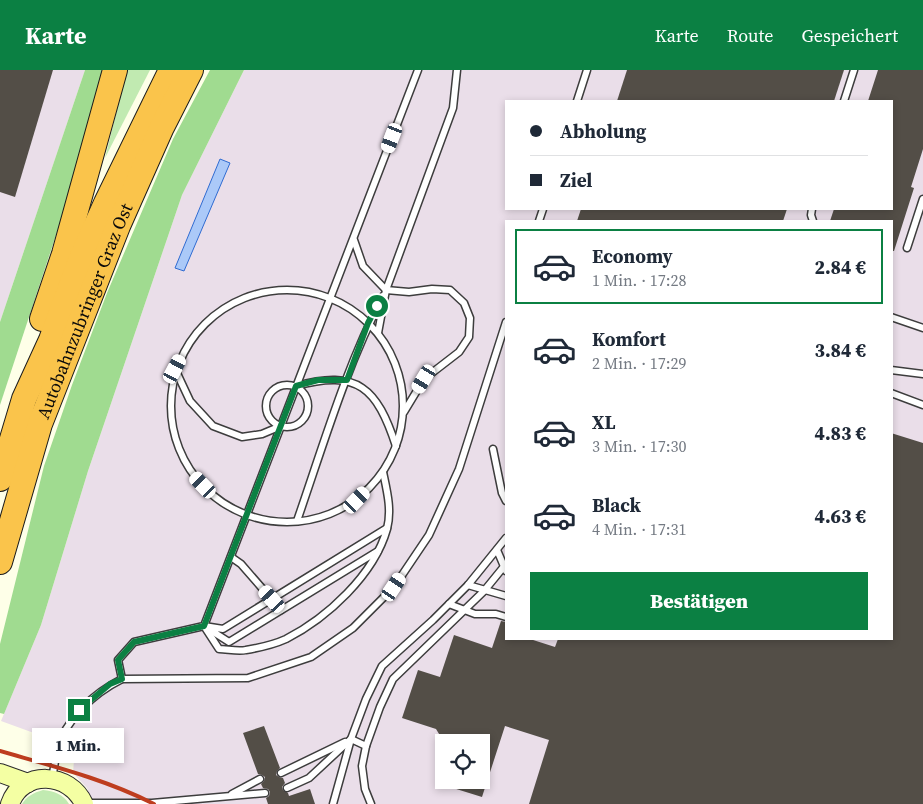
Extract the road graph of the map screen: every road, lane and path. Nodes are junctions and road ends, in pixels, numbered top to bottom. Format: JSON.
{"nodes":[{"id":1,"x":115,"y":70,"type":"edge"},
{"id":2,"x":171,"y":70,"type":"edge"},
{"id":3,"x":191,"y":70,"type":"edge"},
{"id":4,"x":418,"y":70,"type":"edge"},
{"id":5,"x":457,"y":70,"type":"edge"},
{"id":6,"x":587,"y":70,"type":"edge"},
{"id":7,"x":854,"y":70,"type":"edge"},
{"id":8,"x":577,"y":100,"type":"edge"},
{"id":9,"x":844,"y":100,"type":"edge"},
{"id":10,"x":923,"y":200,"type":"edge"},
{"id":11,"x":354,"y":240,"type":"junction"},
{"id":12,"x":907,"y":248,"type":"dead end"},
{"id":13,"x":386,"y":290,"type":"junction"},
{"id":14,"x":331,"y":297,"type":"junction"},
{"id":15,"x":893,"y":318,"type":"edge"},
{"id":16,"x":368,"y":323,"type":"junction"},
{"id":17,"x":505,"y":325,"type":"edge"},
{"id":18,"x":923,"y":328,"type":"edge"},
{"id":19,"x":378,"y":333,"type":"junction"},
{"id":20,"x":175,"y":369,"type":"junction"},
{"id":21,"x":893,"y":370,"type":"edge"},
{"id":22,"x":923,"y":374,"type":"edge"},
{"id":23,"x":347,"y":380,"type":"junction"},
{"id":24,"x":296,"y":386,"type":"junction"},
{"id":25,"x":893,"y":394,"type":"edge"},
{"id":26,"x":24,"y":399,"type":"junction"},
{"id":27,"x":923,"y":405,"type":"edge"},
{"id":28,"x":404,"y":413,"type":"junction"},
{"id":29,"x":281,"y":426,"type":"junction"},
{"id":30,"x":396,"y":447,"type":"junction"},
{"id":31,"x":493,"y":449,"type":"dead end"},
{"id":32,"x":383,"y":472,"type":"junction"},
{"id":33,"x":0,"y":479,"type":"edge"},
{"id":34,"x":505,"y":499,"type":"edge"},
{"id":35,"x":247,"y":516,"type":"junction"},
{"id":36,"x":297,"y":521,"type":"junction"},
{"id":37,"x":387,"y":528,"type":"junction"},
{"id":38,"x":505,"y":539,"type":"edge"},
{"id":39,"x":496,"y":550,"type":"junction"},
{"id":40,"x":378,"y":551,"type":"junction"},
{"id":41,"x":231,"y":556,"type":"junction"},
{"id":42,"x":0,"y":562,"type":"edge"},
{"id":43,"x":505,"y":565,"type":"edge"},
{"id":44,"x":505,"y":568,"type":"edge"},
{"id":45,"x":468,"y":585,"type":"junction"},
{"id":46,"x":484,"y":591,"type":"junction"},
{"id":47,"x":505,"y":596,"type":"edge"},
{"id":48,"x":272,"y":599,"type":"junction"},
{"id":49,"x":449,"y":604,"type":"junction"},
{"id":50,"x":281,"y":610,"type":"junction"},
{"id":51,"x":464,"y":610,"type":"junction"},
{"id":52,"x":505,"y":617,"type":"edge"},
{"id":53,"x":204,"y":626,"type":"junction"},
{"id":54,"x":122,"y":679,"type":"junction"},
{"id":55,"x":351,"y":739,"type":"junction"},
{"id":56,"x":366,"y":746,"type":"junction"},
{"id":57,"x":0,"y":773,"type":"edge"},
{"id":58,"x":281,"y":773,"type":"dead end"},
{"id":59,"x":52,"y":778,"type":"junction"},
{"id":60,"x":260,"y":779,"type":"dead end"},
{"id":61,"x":28,"y":783,"type":"junction"},
{"id":62,"x":286,"y":788,"type":"dead end"},
{"id":63,"x":265,"y":793,"type":"dead end"},
{"id":64,"x":229,"y":796,"type":"junction"},
{"id":65,"x":0,"y":801,"type":"edge"},
{"id":66,"x":4,"y":804,"type":"edge"},
{"id":67,"x":10,"y":804,"type":"edge"},
{"id":68,"x":83,"y":804,"type":"edge"},
{"id":69,"x":333,"y":804,"type":"edge"},
{"id":70,"x":371,"y":804,"type":"edge"}],
"edges":[{"from":1,"to":26,"type":"highway"},
{"from":2,"to":26,"type":"highway","name":"Autobahnzubringer Graz Ost"},
{"from":3,"to":42,"type":"highway","name":"Autobahnzubringer Graz Ost"},
{"from":4,"to":11,"type":"lane"},
{"from":5,"to":13,"type":"lane"},
{"from":6,"to":8,"type":"lane"},
{"from":7,"to":9,"type":"lane"},
{"from":10,"to":12,"type":"lane"},
{"from":11,"to":13,"type":"lane"},
{"from":11,"to":14,"type":"lane"},
{"from":13,"to":16,"type":"lane"},
{"from":13,"to":19,"type":"lane"},
{"from":13,"to":28,"type":"lane"},
{"from":14,"to":16,"type":"lane"},
{"from":14,"to":20,"type":"lane"},
{"from":14,"to":24,"type":"lane"},
{"from":15,"to":18,"type":"lane"},
{"from":16,"to":19,"type":"lane"},
{"from":16,"to":23,"type":"lane"},
{"from":17,"to":54,"type":"lane"},
{"from":19,"to":28,"type":"lane"},
{"from":20,"to":29,"type":"lane"},
{"from":20,"to":35,"type":"lane"},
{"from":21,"to":22,"type":"lane"},
{"from":23,"to":24,"type":"lane"},
{"from":23,"to":30,"type":"lane"},
{"from":23,"to":36,"type":"lane"},
{"from":24,"to":29,"type":"lane"},
{"from":24,"to":29,"type":"lane"},
{"from":24,"to":29,"type":"lane"},
{"from":25,"to":27,"type":"lane"},
{"from":26,"to":33,"type":"highway","name":"Autobahnzubringer Graz Ost"},
{"from":28,"to":30,"type":"lane"},
{"from":29,"to":35,"type":"lane"},
{"from":30,"to":32,"type":"lane"},
{"from":31,"to":34,"type":"lane"},
{"from":32,"to":36,"type":"lane"},
{"from":32,"to":37,"type":"lane"},
{"from":35,"to":36,"type":"lane"},
{"from":35,"to":41,"type":"lane"},
{"from":37,"to":40,"type":"lane"},
{"from":37,"to":48,"type":"lane"},
{"from":38,"to":39,"type":"lane"},
{"from":39,"to":43,"type":"lane"},
{"from":39,"to":45,"type":"lane"},
{"from":40,"to":50,"type":"lane"},
{"from":40,"to":53,"type":"lane"},
{"from":41,"to":48,"type":"lane"},
{"from":41,"to":53,"type":"lane"},
{"from":44,"to":46,"type":"lane"},
{"from":45,"to":46,"type":"lane"},
{"from":45,"to":49,"type":"lane"},
{"from":46,"to":47,"type":"lane"},
{"from":46,"to":51,"type":"lane"},
{"from":48,"to":50,"type":"lane"},
{"from":48,"to":53,"type":"lane"},
{"from":49,"to":51,"type":"lane"},
{"from":49,"to":55,"type":"lane"},
{"from":50,"to":53,"type":"lane"},
{"from":51,"to":52,"type":"lane"},
{"from":51,"to":56,"type":"lane"},
{"from":53,"to":54,"type":"lane"},
{"from":54,"to":59,"type":"lane"},
{"from":55,"to":56,"type":"lane"},
{"from":55,"to":58,"type":"lane"},
{"from":55,"to":62,"type":"lane"},
{"from":55,"to":69,"type":"lane"},
{"from":56,"to":70,"type":"lane"},
{"from":57,"to":61,"type":"main road"},
{"from":59,"to":61,"type":"main road"},
{"from":59,"to":68,"type":"main road"},
{"from":60,"to":64,"type":"lane"},
{"from":61,"to":67,"type":"main road"},
{"from":63,"to":64,"type":"lane"},
{"from":64,"to":68,"type":"lane"},
{"from":65,"to":66,"type":"main road"}]}
